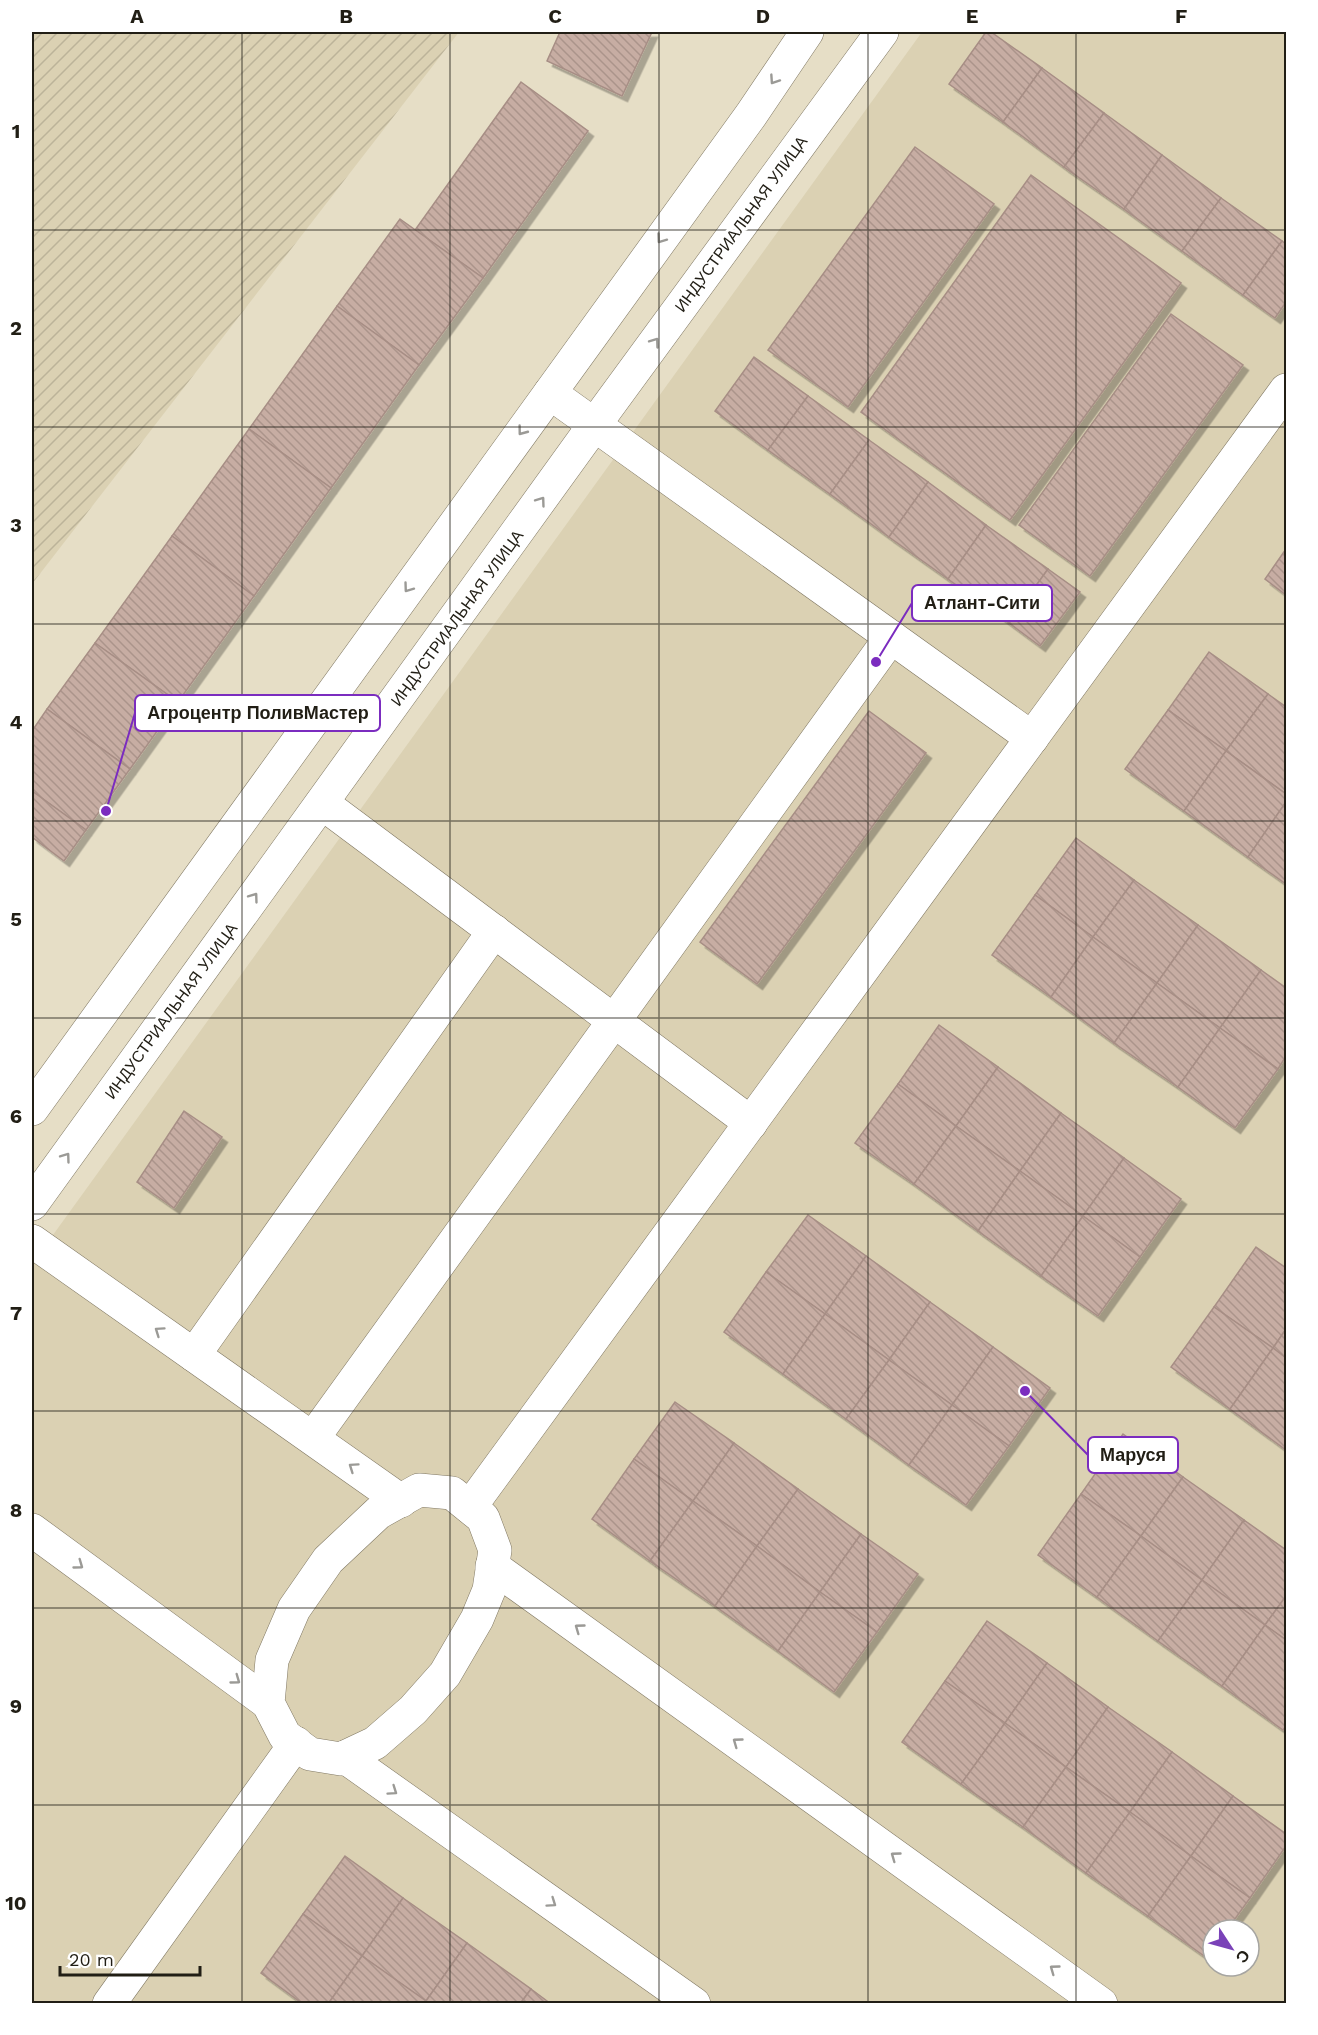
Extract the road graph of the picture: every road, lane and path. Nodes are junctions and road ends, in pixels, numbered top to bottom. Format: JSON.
{"nodes":[{"id":1,"x":807,"y":32,"type":"edge"},
{"id":2,"x":882,"y":32,"type":"edge"},
{"id":3,"x":1287,"y":390,"type":"edge"},
{"id":4,"x":550,"y":393,"type":"junction"},
{"id":5,"x":595,"y":424,"type":"junction"},
{"id":6,"x":891,"y":637,"type":"junction"},
{"id":7,"x":1032,"y":738,"type":"junction"},
{"id":8,"x":322,"y":803,"type":"junction"},
{"id":9,"x":494,"y":931,"type":"junction"},
{"id":10,"x":614,"y":1021,"type":"junction"},
{"id":11,"x":32,"y":1109,"type":"edge"},
{"id":12,"x":751,"y":1123,"type":"junction"},
{"id":13,"x":32,"y":1204,"type":"edge"},
{"id":14,"x":32,"y":1241,"type":"edge"},
{"id":15,"x":194,"y":1355,"type":"junction"},
{"id":16,"x":313,"y":1438,"type":"junction"},
{"id":17,"x":401,"y":1501,"type":"junction"},
{"id":18,"x":470,"y":1508,"type":"junction"},
{"id":19,"x":32,"y":1530,"type":"edge"},
{"id":20,"x":492,"y":1566,"type":"junction"},
{"id":21,"x":268,"y":1703,"type":"junction"},
{"id":22,"x":296,"y":1743,"type":"junction"},
{"id":23,"x":345,"y":1757,"type":"junction"},
{"id":24,"x":109,"y":2004,"type":"edge"},
{"id":25,"x":694,"y":2004,"type":"edge"},
{"id":26,"x":1101,"y":2004,"type":"edge"}],
"edges":[{"from":1,"to":4,"type":"street","one_way":true},
{"from":5,"to":2,"type":"street","name":"ИНДУСТРИАЛЬНАЯ УЛИЦА","one_way":true},
{"from":3,"to":7,"type":"street"},
{"from":4,"to":5,"type":"street"},
{"from":4,"to":11,"type":"street","one_way":true},
{"from":5,"to":6,"type":"street"},
{"from":8,"to":5,"type":"street","name":"ИНДУСТРИАЛЬНАЯ УЛИЦА","one_way":true},
{"from":6,"to":7,"type":"street"},
{"from":6,"to":10,"type":"street"},
{"from":7,"to":12,"type":"street"},
{"from":8,"to":9,"type":"street"},
{"from":13,"to":8,"type":"street","name":"ИНДУСТРИАЛЬНАЯ УЛИЦА","one_way":true},
{"from":9,"to":10,"type":"street"},
{"from":9,"to":15,"type":"street"},
{"from":10,"to":12,"type":"street"},
{"from":10,"to":16,"type":"street"},
{"from":12,"to":18,"type":"street"},
{"from":15,"to":14,"type":"street","one_way":true},
{"from":15,"to":16,"type":"street"},
{"from":17,"to":16,"type":"street","one_way":true},
{"from":17,"to":18,"type":"street"},
{"from":17,"to":21,"type":"street"},
{"from":18,"to":20,"type":"street"},
{"from":19,"to":21,"type":"street","one_way":true},
{"from":20,"to":23,"type":"street"},
{"from":26,"to":20,"type":"street","one_way":true},
{"from":21,"to":22,"type":"street"},
{"from":22,"to":23,"type":"street"},
{"from":22,"to":24,"type":"street"},
{"from":23,"to":25,"type":"street","one_way":true}]}
